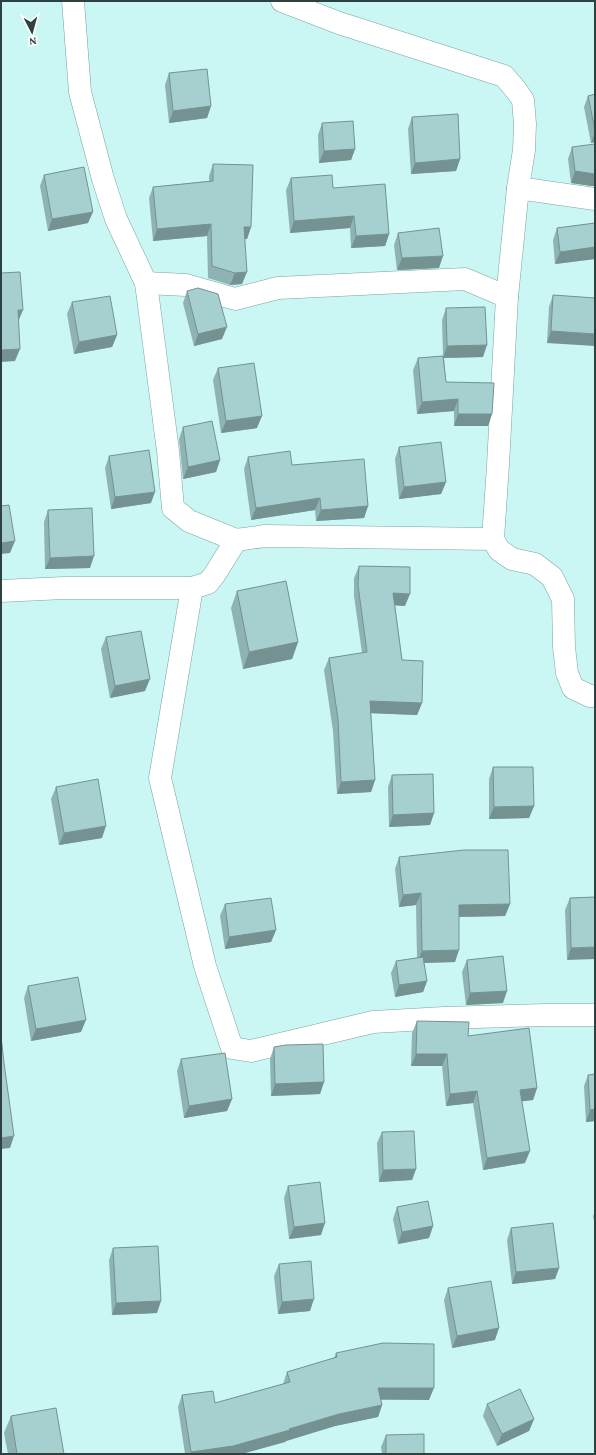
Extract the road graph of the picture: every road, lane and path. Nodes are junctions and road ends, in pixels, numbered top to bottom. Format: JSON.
{"nodes":[{"id":1,"x":73,"y":1,"type":"edge"},
{"id":2,"x":282,"y":1,"type":"edge"},
{"id":3,"x":518,"y":188,"type":"junction"},
{"id":4,"x":595,"y":200,"type":"edge"},
{"id":5,"x":146,"y":283,"type":"junction"},
{"id":6,"x":506,"y":297,"type":"junction"},
{"id":7,"x":493,"y":539,"type":"junction"},
{"id":8,"x":236,"y":540,"type":"junction"},
{"id":9,"x":192,"y":588,"type":"junction"},
{"id":10,"x":1,"y":591,"type":"edge"},
{"id":11,"x":595,"y":696,"type":"edge"},
{"id":12,"x":595,"y":1015,"type":"edge"}],
"edges":[{"from":1,"to":5,"type":"street"},
{"from":2,"to":3,"type":"street"},
{"from":3,"to":4,"type":"street"},
{"from":3,"to":6,"type":"street"},
{"from":5,"to":6,"type":"street"},
{"from":5,"to":8,"type":"street"},
{"from":6,"to":7,"type":"street"},
{"from":7,"to":8,"type":"street"},
{"from":7,"to":11,"type":"street"},
{"from":8,"to":9,"type":"street"},
{"from":9,"to":10,"type":"street"},
{"from":9,"to":12,"type":"street"}]}
